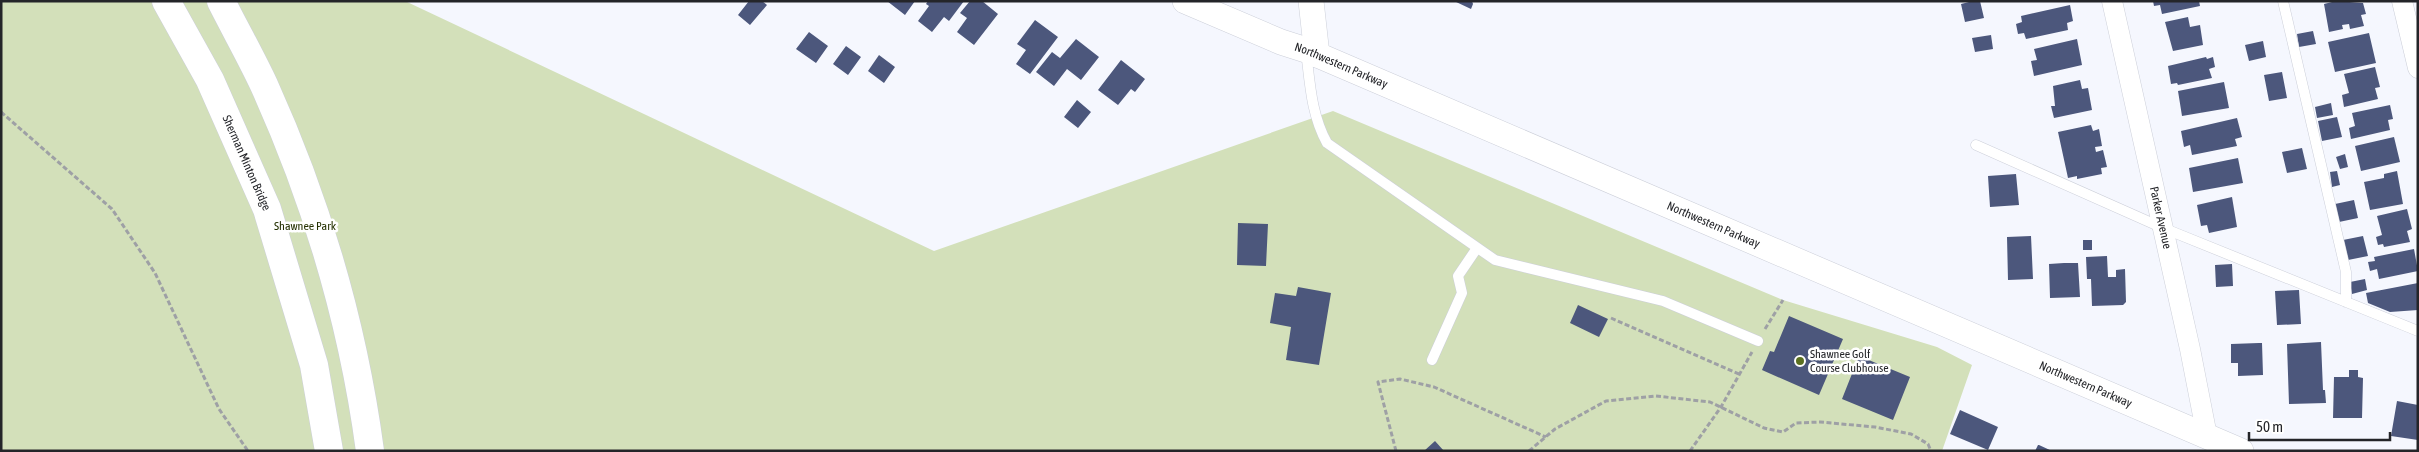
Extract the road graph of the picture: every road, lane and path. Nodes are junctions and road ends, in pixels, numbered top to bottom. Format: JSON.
{"nodes":[{"id":1,"x":166,"y":1,"type":"edge"},
{"id":2,"x":221,"y":1,"type":"edge"},
{"id":3,"x":236,"y":1,"type":"edge"},
{"id":4,"x":1185,"y":1,"type":"edge"},
{"id":5,"x":1311,"y":1,"type":"edge"},
{"id":6,"x":2112,"y":1,"type":"edge"},
{"id":7,"x":2283,"y":1,"type":"edge"},
{"id":8,"x":2402,"y":1,"type":"edge"},
{"id":9,"x":1311,"y":52,"type":"junction"},
{"id":10,"x":2418,"y":66,"type":"edge"},
{"id":11,"x":1,"y":112,"type":"edge"},
{"id":12,"x":1976,"y":145,"type":"dead end"},
{"id":13,"x":2163,"y":228,"type":"junction"},
{"id":14,"x":1477,"y":248,"type":"junction"},
{"id":15,"x":1783,"y":300,"type":"dead end"},
{"id":16,"x":2346,"y":302,"type":"junction"},
{"id":17,"x":1611,"y":318,"type":"dead end"},
{"id":18,"x":2418,"y":331,"type":"edge"},
{"id":19,"x":1758,"y":341,"type":"junction"},
{"id":20,"x":1432,"y":360,"type":"dead end"},
{"id":21,"x":1741,"y":375,"type":"junction"},
{"id":22,"x":1721,"y":408,"type":"junction"},
{"id":23,"x":2208,"y":436,"type":"junction"},
{"id":24,"x":1546,"y":437,"type":"junction"},
{"id":25,"x":248,"y":451,"type":"edge"},
{"id":26,"x":329,"y":451,"type":"edge"},
{"id":27,"x":370,"y":451,"type":"edge"},
{"id":28,"x":380,"y":451,"type":"edge"},
{"id":29,"x":1396,"y":451,"type":"edge"},
{"id":30,"x":1529,"y":451,"type":"edge"},
{"id":31,"x":1690,"y":451,"type":"edge"},
{"id":32,"x":1931,"y":451,"type":"edge"},
{"id":33,"x":2240,"y":451,"type":"edge"}],
"edges":[{"from":1,"to":26,"type":"highway","name":"Sherman Minton Bridge"},
{"from":2,"to":27,"type":"highway"},
{"from":3,"to":28,"type":"highway"},
{"from":4,"to":9,"type":"street","name":"Northwestern Parkway"},
{"from":5,"to":9,"type":"street"},
{"from":6,"to":13,"type":"street","name":"Parker Avenue"},
{"from":7,"to":16,"type":"lane"},
{"from":8,"to":10,"type":"street"},
{"from":9,"to":14,"type":"lane"},
{"from":9,"to":23,"type":"street","name":"Northwestern Parkway"},
{"from":11,"to":25,"type":"path"},
{"from":12,"to":13,"type":"lane"},
{"from":13,"to":16,"type":"lane"},
{"from":13,"to":23,"type":"street","name":"Parker Avenue"},
{"from":14,"to":19,"type":"lane"},
{"from":14,"to":20,"type":"lane"},
{"from":15,"to":19,"type":"path"},
{"from":16,"to":18,"type":"lane"},
{"from":17,"to":21,"type":"path"},
{"from":19,"to":21,"type":"path"},
{"from":21,"to":22,"type":"path"},
{"from":22,"to":24,"type":"path"},
{"from":22,"to":31,"type":"path"},
{"from":22,"to":32,"type":"path"},
{"from":23,"to":33,"type":"street","name":"Northwestern Parkway"},
{"from":24,"to":29,"type":"path"},
{"from":24,"to":30,"type":"path"}]}
